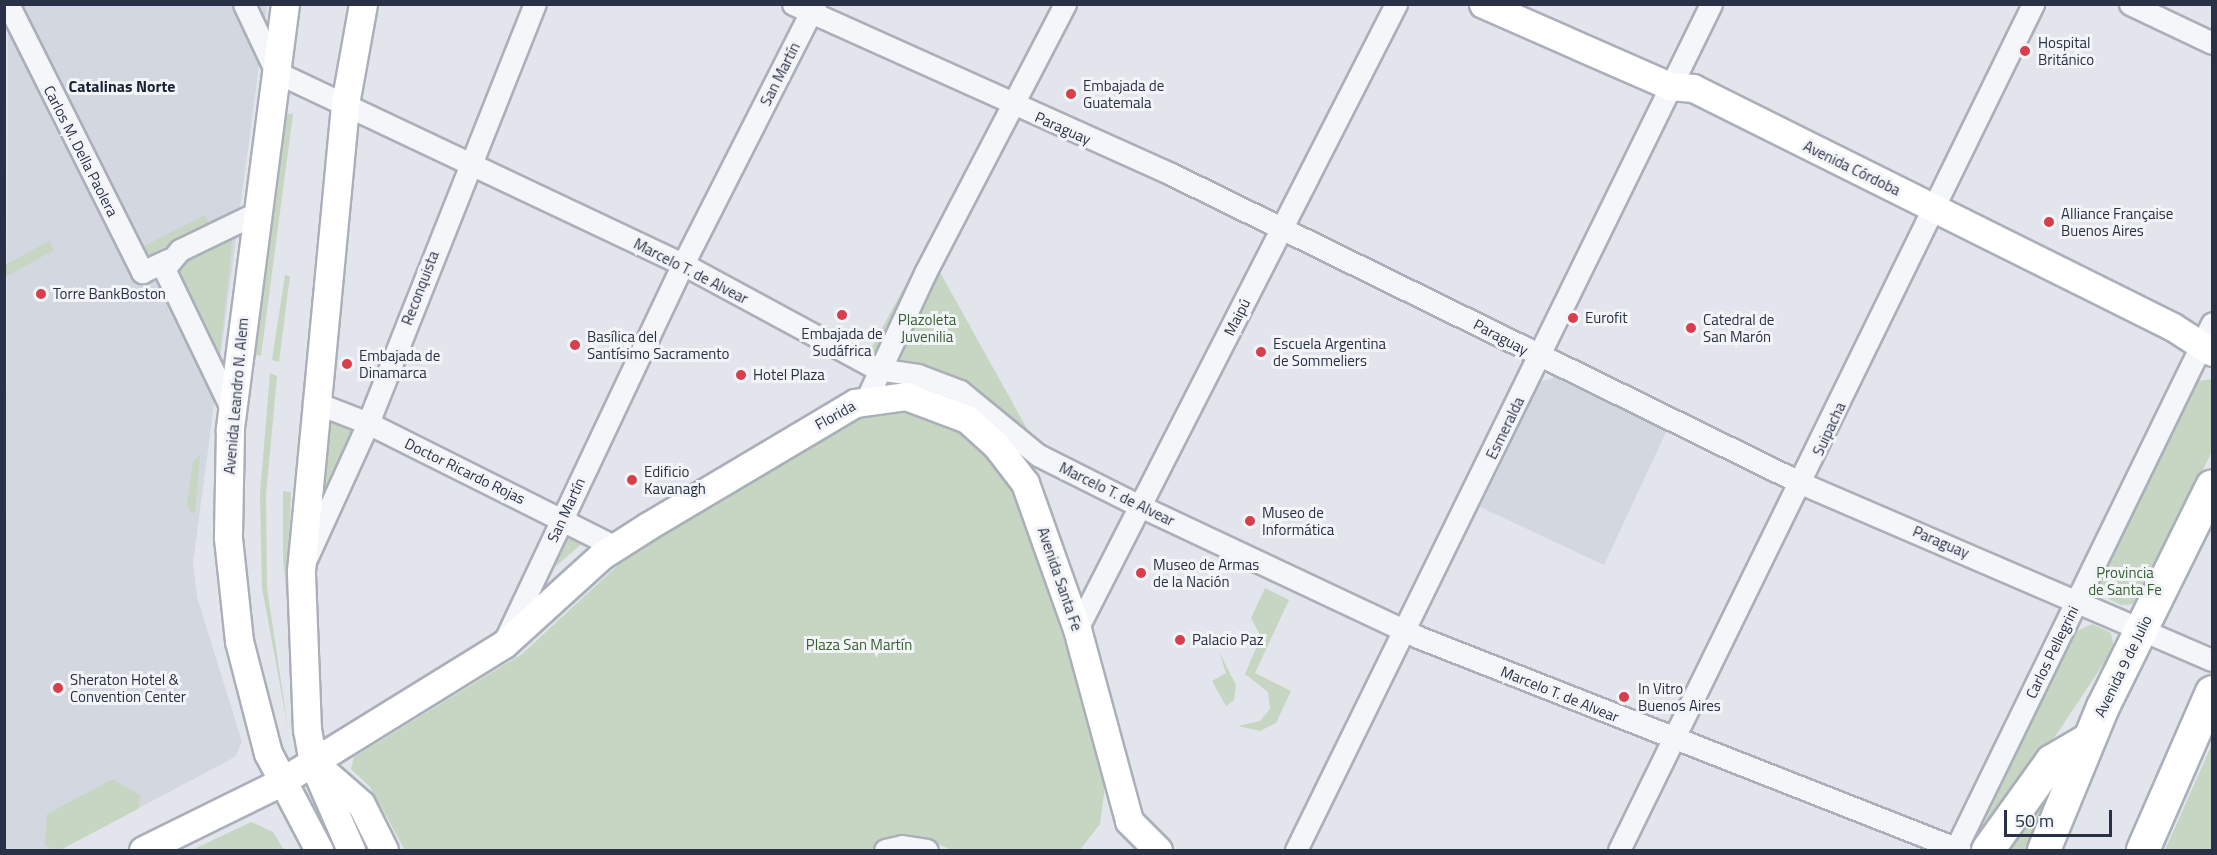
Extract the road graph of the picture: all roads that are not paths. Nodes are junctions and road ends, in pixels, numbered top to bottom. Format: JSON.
{"nodes":[{"id":1,"x":8,"y":4,"type":"edge"},
{"id":2,"x":244,"y":4,"type":"edge"},
{"id":3,"x":285,"y":4,"type":"edge"},
{"id":4,"x":363,"y":4,"type":"edge"},
{"id":5,"x":535,"y":4,"type":"edge"},
{"id":6,"x":1065,"y":4,"type":"edge"},
{"id":7,"x":1396,"y":4,"type":"edge"},
{"id":8,"x":1483,"y":4,"type":"edge"},
{"id":9,"x":1711,"y":4,"type":"edge"},
{"id":10,"x":2033,"y":4,"type":"edge"},
{"id":11,"x":2130,"y":4,"type":"edge"},
{"id":12,"x":807,"y":7,"type":"edge"},
{"id":13,"x":2212,"y":42,"type":"edge"},
{"id":14,"x":276,"y":72,"type":"junction"},
{"id":15,"x":1670,"y":86,"type":"junction"},
{"id":16,"x":345,"y":104,"type":"junction"},
{"id":17,"x":1013,"y":105,"type":"junction"},
{"id":18,"x":469,"y":161,"type":"junction"},
{"id":19,"x":1934,"y":209,"type":"junction"},
{"id":20,"x":254,"y":214,"type":"junction"},
{"id":21,"x":1282,"y":228,"type":"junction"},
{"id":22,"x":168,"y":260,"type":"junction"},
{"id":23,"x":682,"y":264,"type":"junction"},
{"id":24,"x":2209,"y":341,"type":"edge"},
{"id":25,"x":1540,"y":357,"type":"junction"},
{"id":26,"x":877,"y":369,"type":"junction"},
{"id":27,"x":867,"y":398,"type":"junction"},
{"id":28,"x":314,"y":402,"type":"junction"},
{"id":29,"x":232,"y":410,"type":"junction"},
{"id":30,"x":368,"y":423,"type":"junction"},
{"id":31,"x":1803,"y":484,"type":"junction"},
{"id":32,"x":2212,"y":486,"type":"edge"},
{"id":33,"x":1140,"y":506,"type":"junction"},
{"id":34,"x":561,"y":519,"type":"junction"},
{"id":35,"x":614,"y":546,"type":"junction"},
{"id":36,"x":301,"y":571,"type":"junction"},
{"id":37,"x":2077,"y":601,"type":"junction"},
{"id":38,"x":1077,"y":629,"type":"junction"},
{"id":39,"x":2141,"y":629,"type":"junction"},
{"id":40,"x":1405,"y":631,"type":"junction"},
{"id":41,"x":504,"y":644,"type":"junction"},
{"id":42,"x":2212,"y":660,"type":"edge"},
{"id":43,"x":2212,"y":692,"type":"edge"},
{"id":44,"x":1675,"y":740,"type":"junction"},
{"id":45,"x":2088,"y":740,"type":"junction"},
{"id":46,"x":314,"y":763,"type":"junction"},
{"id":47,"x":279,"y":783,"type":"junction"},
{"id":48,"x":143,"y":850,"type":"edge"},
{"id":49,"x":319,"y":850,"type":"edge"},
{"id":50,"x":351,"y":850,"type":"edge"},
{"id":51,"x":384,"y":850,"type":"edge"},
{"id":52,"x":885,"y":850,"type":"edge"},
{"id":53,"x":917,"y":850,"type":"edge"},
{"id":54,"x":1154,"y":850,"type":"edge"},
{"id":55,"x":1296,"y":850,"type":"edge"},
{"id":56,"x":1619,"y":850,"type":"edge"},
{"id":57,"x":1957,"y":850,"type":"edge"},
{"id":58,"x":1988,"y":850,"type":"edge"},
{"id":59,"x":2044,"y":850,"type":"edge"},
{"id":60,"x":2143,"y":850,"type":"edge"}],
"edges":[{"from":1,"to":22,"type":"street","name":"Carlos M. Della Paolera"},
{"from":2,"to":14,"type":"street"},
{"from":3,"to":14,"type":"main road","name":"Avenida Leandro N. Alem"},
{"from":4,"to":16,"type":"main road"},
{"from":5,"to":18,"type":"street","name":"Reconquista"},
{"from":6,"to":17,"type":"street","name":"Florida"},
{"from":7,"to":21,"type":"street","name":"Maipú"},
{"from":8,"to":15,"type":"main road","name":"Avenida Córdoba"},
{"from":9,"to":15,"type":"street","name":"Esmeralda"},
{"from":10,"to":19,"type":"street","name":"Suipacha"},
{"from":11,"to":13,"type":"street"},
{"from":12,"to":17,"type":"street","name":"Paraguay"},
{"from":12,"to":23,"type":"street","name":"San Martín"},
{"from":14,"to":16,"type":"street","name":"Marcelo T. de Alvear"},
{"from":14,"to":20,"type":"main road","name":"Avenida Leandro N. Alem"},
{"from":15,"to":19,"type":"main road","name":"Avenida Córdoba"},
{"from":15,"to":25,"type":"street","name":"Esmeralda"},
{"from":16,"to":18,"type":"street","name":"Marcelo T. de Alvear"},
{"from":16,"to":28,"type":"main road"},
{"from":17,"to":21,"type":"street","name":"Paraguay"},
{"from":17,"to":26,"type":"street","name":"Florida"},
{"from":18,"to":23,"type":"street","name":"Marcelo T. de Alvear"},
{"from":18,"to":30,"type":"street","name":"Reconquista"},
{"from":19,"to":24,"type":"main road","name":"Avenida Córdoba"},
{"from":19,"to":31,"type":"street","name":"Suipacha"},
{"from":20,"to":22,"type":"street","name":"Carlos M. Della Paolera"},
{"from":20,"to":29,"type":"main road","name":"Avenida Leandro N. Alem"},
{"from":21,"to":25,"type":"street","name":"Paraguay"},
{"from":21,"to":33,"type":"street","name":"Maipú"},
{"from":22,"to":29,"type":"street"},
{"from":23,"to":26,"type":"street","name":"Marcelo T. de Alvear"},
{"from":23,"to":34,"type":"street","name":"San Martín"},
{"from":24,"to":37,"type":"street","name":"Carlos Pellegrini"},
{"from":25,"to":31,"type":"street","name":"Paraguay"},
{"from":25,"to":40,"type":"street","name":"Esmeralda"},
{"from":26,"to":27,"type":"street","name":"Florida"},
{"from":26,"to":33,"type":"street","name":"Marcelo T. de Alvear"},
{"from":27,"to":35,"type":"main road","name":"Florida"},
{"from":27,"to":38,"type":"main road","name":"Avenida Santa Fe"},
{"from":28,"to":30,"type":"street","name":"Doctor Ricardo Rojas"},
{"from":28,"to":36,"type":"main road"},
{"from":29,"to":47,"type":"main road","name":"Avenida Leandro N. Alem"},
{"from":30,"to":34,"type":"street","name":"Doctor Ricardo Rojas"},
{"from":30,"to":36,"type":"street","name":"Reconquista"},
{"from":31,"to":37,"type":"street","name":"Paraguay"},
{"from":31,"to":44,"type":"street","name":"Suipacha"},
{"from":32,"to":39,"type":"highway","name":"Avenida 9 de Julio"},
{"from":33,"to":38,"type":"street","name":"Maipú"},
{"from":33,"to":40,"type":"street","name":"Marcelo T. de Alvear"},
{"from":34,"to":35,"type":"street","name":"Doctor Ricardo Rojas"},
{"from":34,"to":41,"type":"street","name":"San Martín"},
{"from":35,"to":41,"type":"main road","name":"Florida"},
{"from":36,"to":46,"type":"main road"},
{"from":37,"to":39,"type":"street","name":"Paraguay"},
{"from":37,"to":57,"type":"street","name":"Carlos Pellegrini"},
{"from":38,"to":54,"type":"main road","name":"Avenida Santa Fe"},
{"from":39,"to":42,"type":"street","name":"Paraguay"},
{"from":39,"to":45,"type":"highway","name":"Avenida 9 de Julio"},
{"from":40,"to":44,"type":"street","name":"Marcelo T. de Alvear"},
{"from":40,"to":55,"type":"street","name":"Esmeralda"},
{"from":41,"to":46,"type":"main road"},
{"from":43,"to":60,"type":"highway"},
{"from":44,"to":56,"type":"street","name":"Suipacha"},
{"from":44,"to":57,"type":"street","name":"Marcelo T. de Alvear"},
{"from":45,"to":58,"type":"highway"},
{"from":45,"to":59,"type":"highway","name":"Avenida 9 de Julio"},
{"from":46,"to":47,"type":"main road"},
{"from":46,"to":50,"type":"main road"},
{"from":46,"to":51,"type":"main road"},
{"from":47,"to":48,"type":"main road"},
{"from":47,"to":49,"type":"main road","name":"Avenida Leandro N. Alem"},
{"from":52,"to":53,"type":"street"}]}
